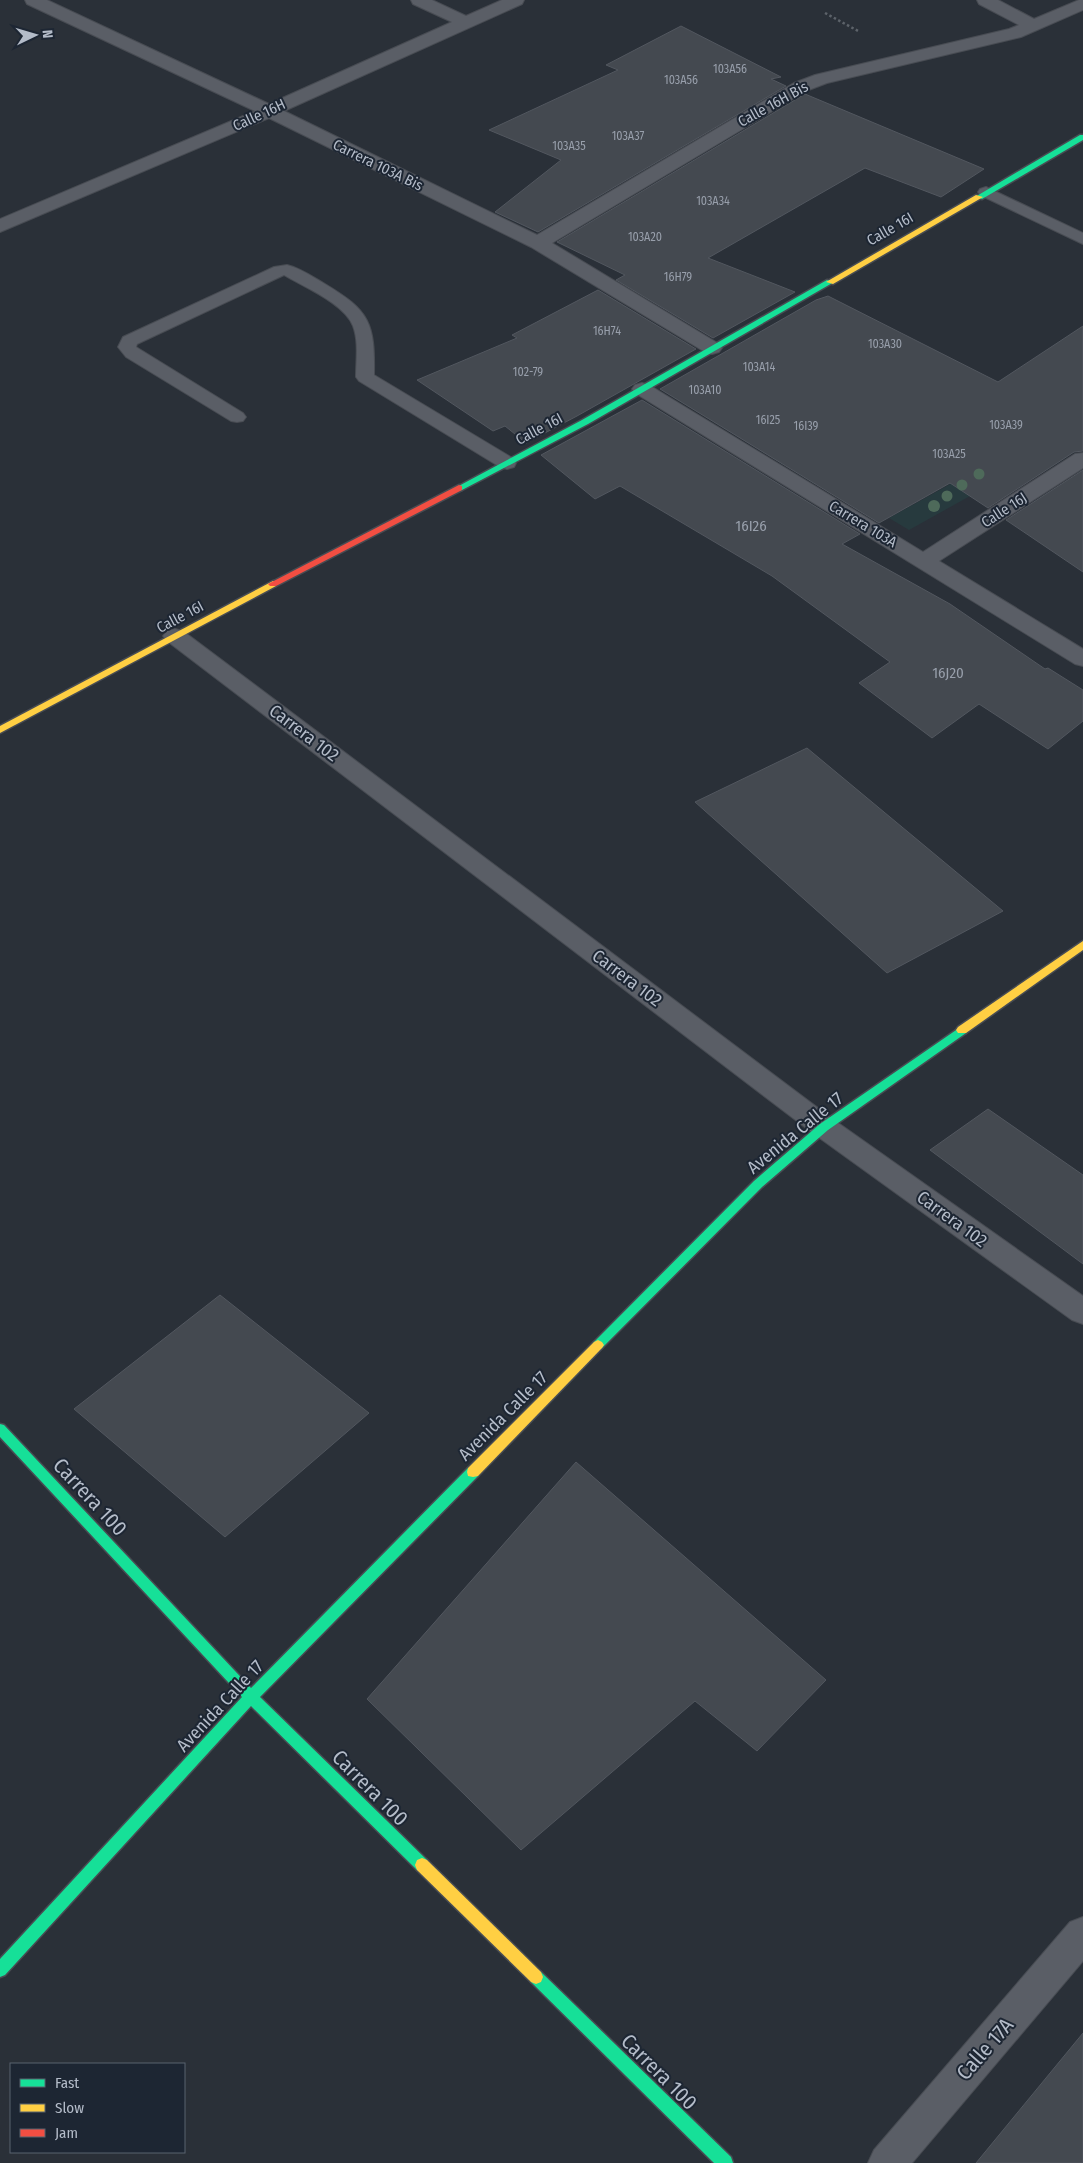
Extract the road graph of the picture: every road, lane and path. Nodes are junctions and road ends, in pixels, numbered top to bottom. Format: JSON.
{"nodes":[{"id":1,"x":34,"y":0,"type":"edge"},
{"id":2,"x":419,"y":0,"type":"edge"},
{"id":3,"x":516,"y":0,"type":"edge"},
{"id":4,"x":986,"y":0,"type":"edge"},
{"id":5,"x":1083,"y":4,"type":"edge"},
{"id":6,"x":465,"y":22,"type":"junction"},
{"id":7,"x":1034,"y":26,"type":"junction"},
{"id":8,"x":269,"y":111,"type":"junction"},
{"id":9,"x":1083,"y":137,"type":"edge"},
{"id":10,"x":986,"y":192,"type":"junction"},
{"id":11,"x":0,"y":226,"type":"edge"},
{"id":12,"x":1083,"y":239,"type":"edge"},
{"id":13,"x":538,"y":243,"type":"junction"},
{"id":14,"x":712,"y":348,"type":"junction"},
{"id":15,"x":642,"y":389,"type":"junction"},
{"id":16,"x":236,"y":417,"type":"dead end"},
{"id":17,"x":1083,"y":459,"type":"edge"},
{"id":18,"x":507,"y":462,"type":"junction"},
{"id":19,"x":924,"y":562,"type":"junction"},
{"id":20,"x":175,"y":636,"type":"junction"},
{"id":21,"x":1083,"y":659,"type":"edge"},
{"id":22,"x":0,"y":730,"type":"edge"},
{"id":23,"x":1083,"y":945,"type":"edge"},
{"id":24,"x":824,"y":1128,"type":"junction"},
{"id":25,"x":1083,"y":1312,"type":"edge"},
{"id":26,"x":0,"y":1430,"type":"edge"},
{"id":27,"x":251,"y":1696,"type":"junction"},
{"id":28,"x":1083,"y":1934,"type":"edge"},
{"id":29,"x":0,"y":1970,"type":"edge"},
{"id":30,"x":725,"y":2163,"type":"edge"},
{"id":31,"x":887,"y":2163,"type":"edge"}],
"edges":[{"from":1,"to":8,"type":"street","name":"Carrera 103A Bis"},
{"from":2,"to":6,"type":"street"},
{"from":3,"to":6,"type":"street","name":"Calle 16H"},
{"from":4,"to":7,"type":"street"},
{"from":5,"to":7,"type":"street","name":"Calle 16H Bis"},
{"from":6,"to":8,"type":"street","name":"Calle 16H"},
{"from":7,"to":13,"type":"street","name":"Calle 16H Bis"},
{"from":8,"to":11,"type":"street","name":"Calle 16H"},
{"from":8,"to":13,"type":"street","name":"Carrera 103A Bis"},
{"from":9,"to":10,"type":"street","name":"Calle 16I"},
{"from":10,"to":12,"type":"lane"},
{"from":10,"to":14,"type":"street","name":"Calle 16I"},
{"from":13,"to":14,"type":"street","name":"Carrera 103A Bis"},
{"from":14,"to":15,"type":"street","name":"Calle 16I"},
{"from":15,"to":18,"type":"street","name":"Calle 16I"},
{"from":15,"to":19,"type":"street","name":"Carrera 103A"},
{"from":16,"to":18,"type":"lane"},
{"from":17,"to":19,"type":"street","name":"Calle 16J"},
{"from":18,"to":20,"type":"street","name":"Calle 16I"},
{"from":19,"to":21,"type":"street","name":"Carrera 103A"},
{"from":20,"to":22,"type":"street","name":"Calle 16I"},
{"from":20,"to":24,"type":"street","name":"Carrera 102"},
{"from":23,"to":24,"type":"street","name":"Avenida Calle 17"},
{"from":24,"to":25,"type":"street","name":"Carrera 102"},
{"from":24,"to":27,"type":"street","name":"Avenida Calle 17"},
{"from":26,"to":27,"type":"street","name":"Carrera 100"},
{"from":27,"to":29,"type":"street","name":"Avenida Calle 17"},
{"from":27,"to":30,"type":"street","name":"Carrera 100"},
{"from":28,"to":31,"type":"street","name":"Calle 17A"}]}
